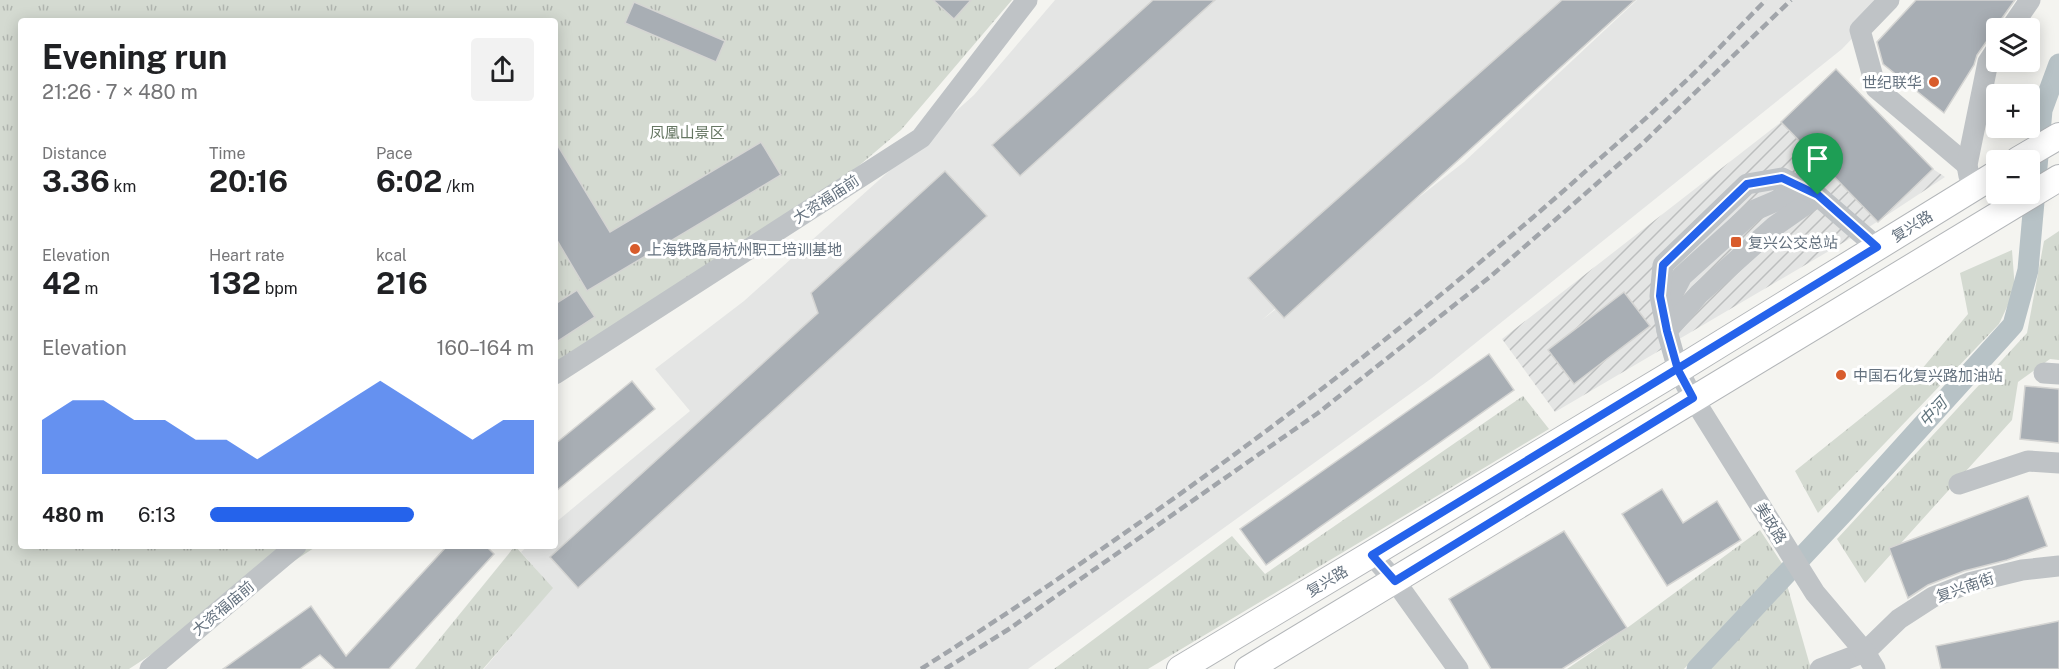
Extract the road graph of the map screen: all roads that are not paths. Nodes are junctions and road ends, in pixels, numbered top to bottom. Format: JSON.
{"nodes":[{"id":1,"x":1027,"y":0,"type":"edge"},
{"id":2,"x":1888,"y":0,"type":"edge"},
{"id":3,"x":2030,"y":0,"type":"edge"},
{"id":4,"x":2018,"y":18,"type":"edge"},
{"id":5,"x":1986,"y":72,"type":"edge"},
{"id":6,"x":2055,"y":138,"type":"edge"},
{"id":7,"x":2035,"y":150,"type":"edge"},
{"id":8,"x":1986,"y":175,"type":"edge"},
{"id":9,"x":1969,"y":177,"type":"junction"},
{"id":10,"x":2053,"y":181,"type":"edge"},
{"id":11,"x":1818,"y":195,"type":"junction"},
{"id":12,"x":1877,"y":247,"type":"junction"},
{"id":13,"x":1667,"y":331,"type":"junction"},
{"id":14,"x":1678,"y":370,"type":"junction"},
{"id":15,"x":558,"y":372,"type":"edge"},
{"id":16,"x":1693,"y":398,"type":"junction"},
{"id":17,"x":2059,"y":463,"type":"edge"},
{"id":18,"x":1959,"y":484,"type":"dead end"},
{"id":19,"x":292,"y":549,"type":"edge"},
{"id":20,"x":1372,"y":555,"type":"junction"},
{"id":21,"x":2059,"y":566,"type":"edge"},
{"id":22,"x":1395,"y":581,"type":"junction"},
{"id":23,"x":1870,"y":661,"type":"edge"},
{"id":24,"x":150,"y":669,"type":"edge"},
{"id":25,"x":1180,"y":669,"type":"edge"},
{"id":26,"x":1248,"y":669,"type":"edge"},
{"id":27,"x":1458,"y":669,"type":"edge"},
{"id":28,"x":1820,"y":669,"type":"edge"}],
"edges":[{"from":1,"to":15,"type":"street","name":"大资福庙前"},
{"from":2,"to":9,"type":"street"},
{"from":3,"to":4,"type":"street"},
{"from":5,"to":9,"type":"street"},
{"from":6,"to":7,"type":"main road"},
{"from":8,"to":9,"type":"main road","name":"复兴路"},
{"from":9,"to":12,"type":"main road","name":"复兴路"},
{"from":10,"to":16,"type":"main road"},
{"from":11,"to":12,"type":"street","name":"美政路"},
{"from":11,"to":13,"type":"street"},
{"from":11,"to":13,"type":"street","name":"美政路"},
{"from":12,"to":14,"type":"main road","name":"复兴路"},
{"from":13,"to":14,"type":"street","name":"美政路"},
{"from":14,"to":16,"type":"street","name":"美政路"},
{"from":14,"to":20,"type":"main road","name":"复兴路"},
{"from":16,"to":22,"type":"main road"},
{"from":16,"to":23,"type":"street","name":"美政路"},
{"from":17,"to":18,"type":"street"},
{"from":19,"to":24,"type":"street","name":"大资福庙前"},
{"from":20,"to":22,"type":"street"},
{"from":20,"to":25,"type":"main road","name":"复兴路"},
{"from":21,"to":23,"type":"street","name":"复兴南街"},
{"from":22,"to":26,"type":"main road"},
{"from":22,"to":27,"type":"street"},
{"from":23,"to":28,"type":"street","name":"复兴南街"}]}
